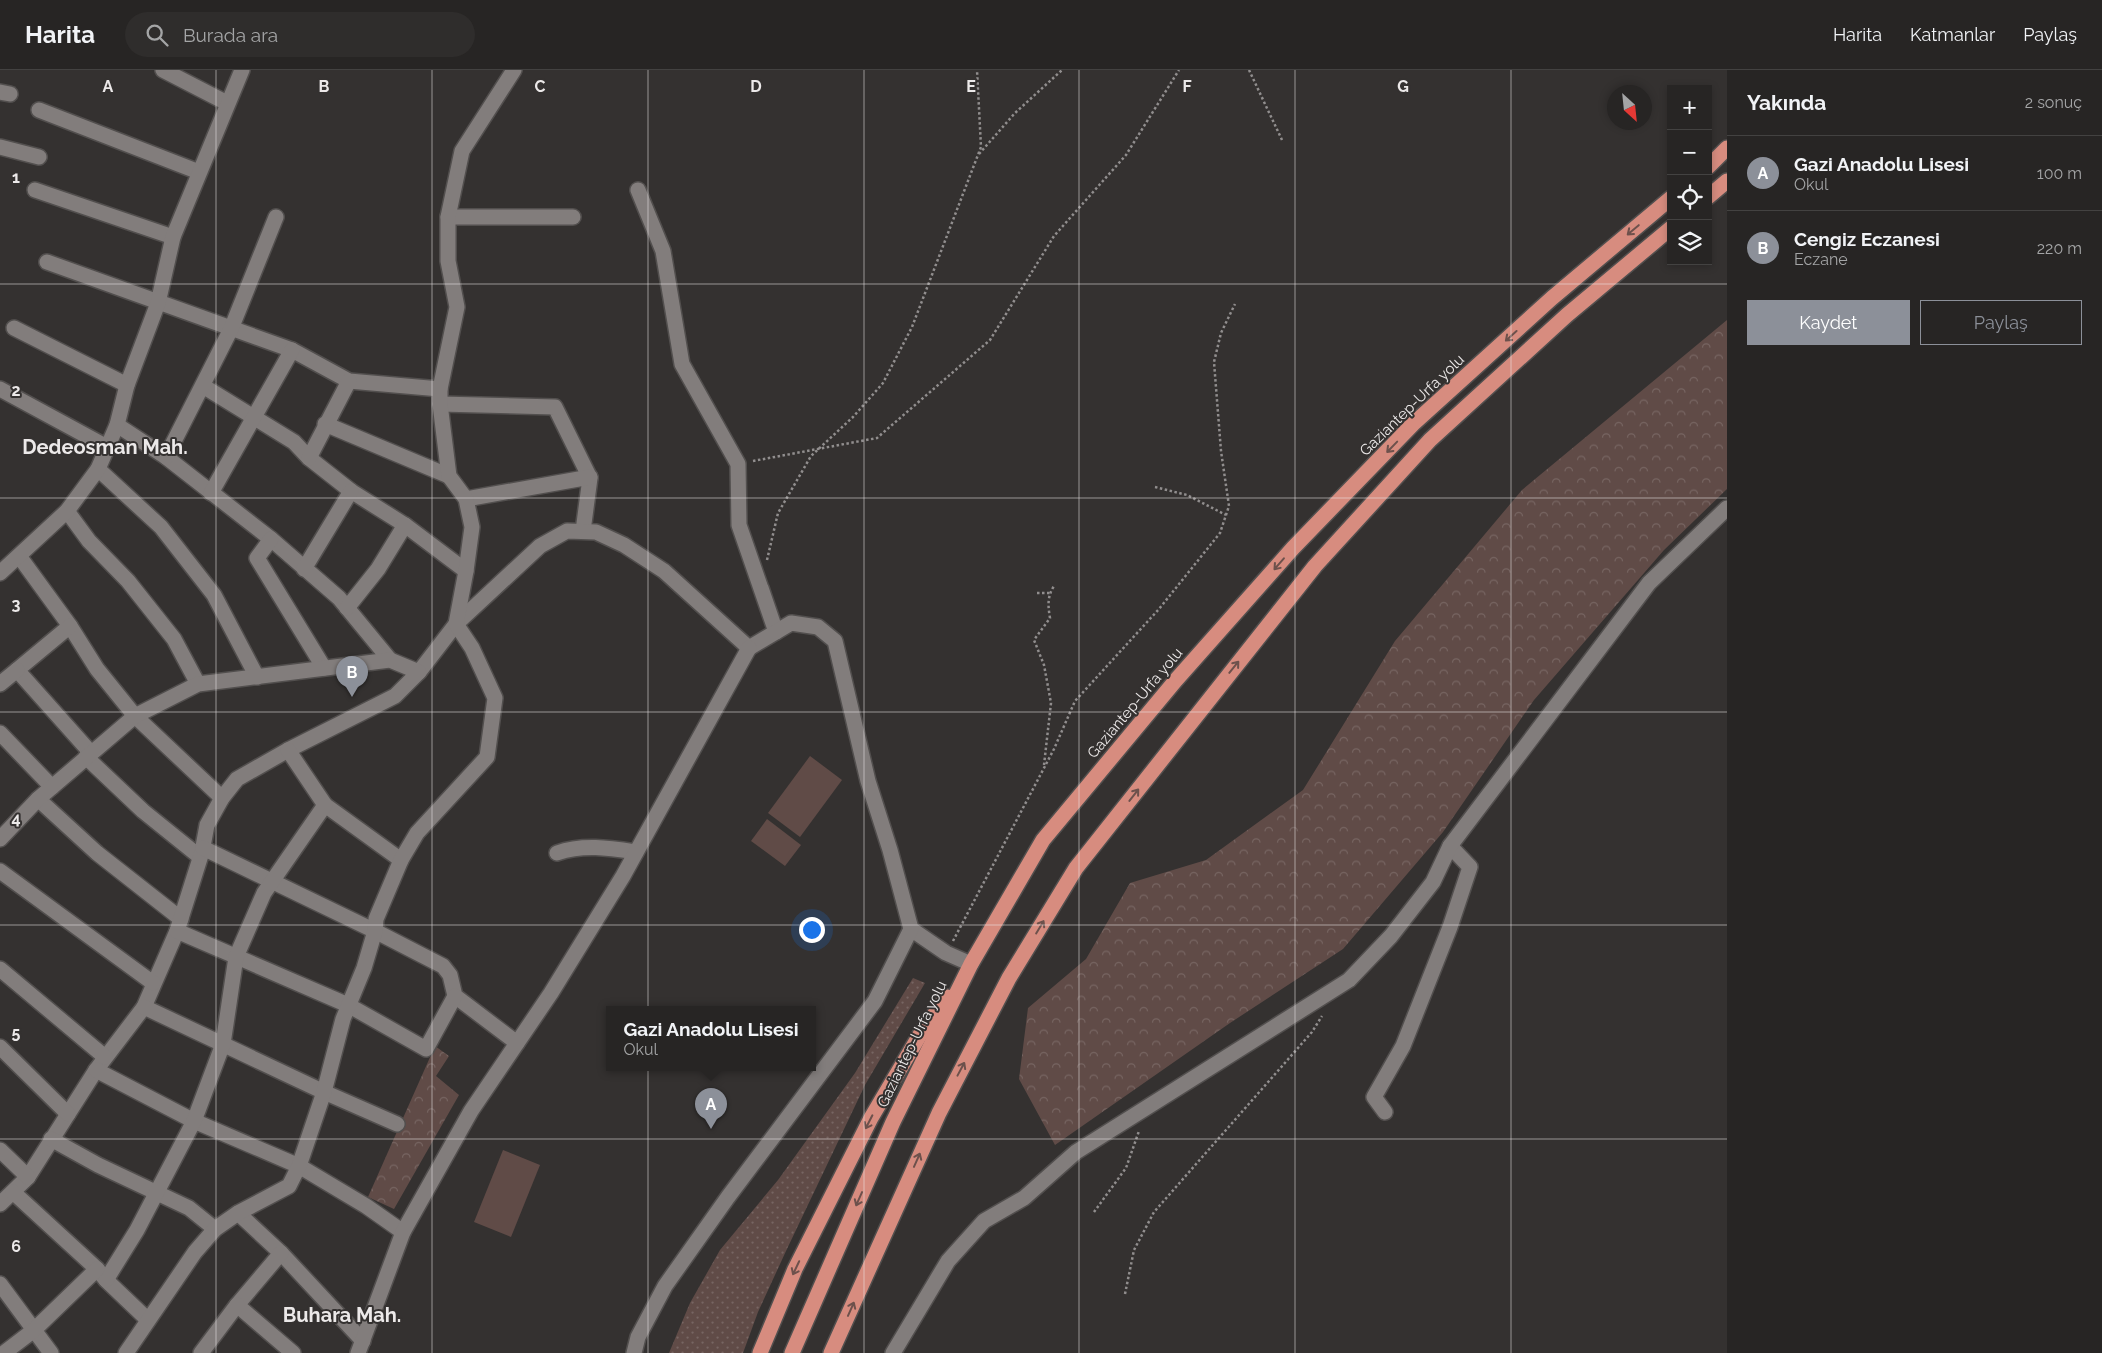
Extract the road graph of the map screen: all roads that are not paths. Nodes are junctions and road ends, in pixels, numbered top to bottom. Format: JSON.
{"nodes":[{"id":1,"x":163,"y":70,"type":"edge"},
{"id":2,"x":242,"y":70,"type":"edge"},
{"id":3,"x":514,"y":70,"type":"edge"},
{"id":4,"x":227,"y":103,"type":"junction"},
{"id":5,"x":39,"y":110,"type":"dead end"},
{"id":6,"x":0,"y":148,"type":"edge"},
{"id":7,"x":1727,"y":148,"type":"edge"},
{"id":8,"x":39,"y":157,"type":"dead end"},
{"id":9,"x":1712,"y":162,"type":"edge"},
{"id":10,"x":199,"y":172,"type":"junction"},
{"id":11,"x":1727,"y":181,"type":"edge"},
{"id":12,"x":35,"y":190,"type":"dead end"},
{"id":13,"x":638,"y":190,"type":"dead end"},
{"id":14,"x":1712,"y":194,"type":"edge"},
{"id":15,"x":1667,"y":201,"type":"edge"},
{"id":16,"x":448,"y":217,"type":"junction"},
{"id":17,"x":573,"y":217,"type":"dead end"},
{"id":18,"x":276,"y":218,"type":"dead end"},
{"id":19,"x":1667,"y":231,"type":"edge"},
{"id":20,"x":173,"y":237,"type":"junction"},
{"id":21,"x":47,"y":262,"type":"dead end"},
{"id":22,"x":158,"y":303,"type":"junction"},
{"id":23,"x":14,"y":328,"type":"dead end"},
{"id":24,"x":231,"y":329,"type":"junction"},
{"id":25,"x":292,"y":350,"type":"junction"},
{"id":26,"x":349,"y":381,"type":"junction"},
{"id":27,"x":127,"y":385,"type":"junction"},
{"id":28,"x":203,"y":386,"type":"junction"},
{"id":29,"x":0,"y":389,"type":"edge"},
{"id":30,"x":440,"y":397,"type":"junction"},
{"id":31,"x":253,"y":418,"type":"junction"},
{"id":32,"x":325,"y":424,"type":"junction"},
{"id":33,"x":117,"y":425,"type":"junction"},
{"id":34,"x":107,"y":447,"type":"junction"},
{"id":35,"x":166,"y":457,"type":"junction"},
{"id":36,"x":308,"y":458,"type":"junction"},
{"id":37,"x":98,"y":469,"type":"junction"},
{"id":38,"x":450,"y":476,"type":"junction"},
{"id":39,"x":590,"y":478,"type":"junction"},
{"id":40,"x":352,"y":491,"type":"junction"},
{"id":41,"x":211,"y":493,"type":"junction"},
{"id":42,"x":466,"y":499,"type":"junction"},
{"id":43,"x":1727,"y":508,"type":"edge"},
{"id":44,"x":67,"y":511,"type":"junction"},
{"id":45,"x":406,"y":525,"type":"junction"},
{"id":46,"x":583,"y":531,"type":"junction"},
{"id":47,"x":271,"y":539,"type":"junction"},
{"id":48,"x":0,"y":552,"type":"edge"},
{"id":49,"x":16,"y":559,"type":"junction"},
{"id":50,"x":304,"y":569,"type":"junction"},
{"id":51,"x":466,"y":571,"type":"junction"},
{"id":52,"x":0,"y":573,"type":"edge"},
{"id":53,"x":761,"y":588,"type":"dead end"},
{"id":54,"x":347,"y":608,"type":"junction"},
{"id":55,"x":456,"y":624,"type":"junction"},
{"id":56,"x":70,"y":626,"type":"junction"},
{"id":57,"x":776,"y":632,"type":"junction"},
{"id":58,"x":749,"y":648,"type":"junction"},
{"id":59,"x":390,"y":660,"type":"junction"},
{"id":60,"x":324,"y":668,"type":"junction"},
{"id":61,"x":17,"y":670,"type":"junction"},
{"id":62,"x":418,"y":672,"type":"junction"},
{"id":63,"x":257,"y":677,"type":"junction"},
{"id":64,"x":0,"y":684,"type":"edge"},
{"id":65,"x":198,"y":684,"type":"junction"},
{"id":66,"x":135,"y":716,"type":"junction"},
{"id":67,"x":0,"y":733,"type":"edge"},
{"id":68,"x":288,"y":750,"type":"junction"},
{"id":69,"x":89,"y":755,"type":"junction"},
{"id":70,"x":52,"y":787,"type":"junction"},
{"id":71,"x":222,"y":798,"type":"junction"},
{"id":72,"x":38,"y":799,"type":"junction"},
{"id":73,"x":325,"y":805,"type":"junction"},
{"id":74,"x":0,"y":839,"type":"edge"},
{"id":75,"x":1450,"y":846,"type":"junction"},
{"id":76,"x":202,"y":852,"type":"junction"},
{"id":77,"x":636,"y":852,"type":"junction"},
{"id":78,"x":557,"y":853,"type":"dead end"},
{"id":79,"x":400,"y":860,"type":"junction"},
{"id":80,"x":0,"y":871,"type":"edge"},
{"id":81,"x":270,"y":882,"type":"junction"},
{"id":82,"x":179,"y":925,"type":"junction"},
{"id":83,"x":911,"y":929,"type":"junction"},
{"id":84,"x":375,"y":931,"type":"junction"},
{"id":85,"x":236,"y":957,"type":"junction"},
{"id":86,"x":971,"y":964,"type":"junction"},
{"id":87,"x":0,"y":969,"type":"edge"},
{"id":88,"x":153,"y":983,"type":"junction"},
{"id":89,"x":455,"y":996,"type":"junction"},
{"id":90,"x":348,"y":1005,"type":"junction"},
{"id":91,"x":144,"y":1007,"type":"junction"},
{"id":92,"x":517,"y":1042,"type":"junction"},
{"id":93,"x":223,"y":1044,"type":"junction"},
{"id":94,"x":0,"y":1047,"type":"edge"},
{"id":95,"x":105,"y":1057,"type":"junction"},
{"id":96,"x":96,"y":1070,"type":"junction"},
{"id":97,"x":324,"y":1092,"type":"junction"},
{"id":98,"x":1385,"y":1112,"type":"dead end"},
{"id":99,"x":68,"y":1114,"type":"junction"},
{"id":100,"x":194,"y":1121,"type":"junction"},
{"id":101,"x":397,"y":1124,"type":"dead end"},
{"id":102,"x":52,"y":1139,"type":"junction"},
{"id":103,"x":0,"y":1150,"type":"edge"},
{"id":104,"x":299,"y":1166,"type":"junction"},
{"id":105,"x":28,"y":1177,"type":"junction"},
{"id":106,"x":13,"y":1192,"type":"junction"},
{"id":107,"x":155,"y":1193,"type":"junction"},
{"id":108,"x":0,"y":1204,"type":"edge"},
{"id":109,"x":238,"y":1213,"type":"junction"},
{"id":110,"x":215,"y":1229,"type":"junction"},
{"id":111,"x":403,"y":1232,"type":"junction"},
{"id":112,"x":281,"y":1253,"type":"junction"},
{"id":113,"x":101,"y":1275,"type":"junction"},
{"id":114,"x":0,"y":1284,"type":"edge"},
{"id":115,"x":237,"y":1305,"type":"junction"},
{"id":116,"x":148,"y":1320,"type":"junction"},
{"id":117,"x":34,"y":1330,"type":"junction"},
{"id":118,"x":361,"y":1347,"type":"edge"},
{"id":119,"x":4,"y":1353,"type":"edge"},
{"id":120,"x":51,"y":1353,"type":"edge"},
{"id":121,"x":126,"y":1353,"type":"edge"},
{"id":122,"x":201,"y":1353,"type":"edge"},
{"id":123,"x":293,"y":1353,"type":"edge"},
{"id":124,"x":634,"y":1353,"type":"edge"},
{"id":125,"x":760,"y":1353,"type":"edge"},
{"id":126,"x":792,"y":1353,"type":"edge"},
{"id":127,"x":831,"y":1353,"type":"edge"},
{"id":128,"x":894,"y":1353,"type":"edge"}],
"edges":[{"from":1,"to":4,"type":"street"},
{"from":2,"to":4,"type":"street"},
{"from":3,"to":16,"type":"street"},
{"from":4,"to":10,"type":"street"},
{"from":5,"to":10,"type":"street"},
{"from":6,"to":8,"type":"street"},
{"from":7,"to":9,"type":"highway"},
{"from":10,"to":20,"type":"street"},
{"from":11,"to":14,"type":"highway"},
{"from":12,"to":20,"type":"street"},
{"from":13,"to":57,"type":"street"},
{"from":15,"to":86,"type":"highway","name":"Gaziantep-Urfa yolu","one_way":true},
{"from":16,"to":17,"type":"street"},
{"from":16,"to":30,"type":"street"},
{"from":18,"to":24,"type":"street"},
{"from":127,"to":19,"type":"highway","one_way":true},
{"from":20,"to":22,"type":"street"},
{"from":21,"to":22,"type":"street"},
{"from":22,"to":24,"type":"street"},
{"from":22,"to":27,"type":"street"},
{"from":23,"to":27,"type":"street"},
{"from":24,"to":25,"type":"street"},
{"from":24,"to":28,"type":"street"},
{"from":25,"to":26,"type":"street"},
{"from":25,"to":31,"type":"street"},
{"from":26,"to":30,"type":"street"},
{"from":26,"to":32,"type":"street"},
{"from":27,"to":33,"type":"street"},
{"from":28,"to":31,"type":"street"},
{"from":28,"to":35,"type":"street"},
{"from":29,"to":34,"type":"street"},
{"from":30,"to":38,"type":"street"},
{"from":30,"to":39,"type":"street"},
{"from":31,"to":36,"type":"street"},
{"from":31,"to":41,"type":"street"},
{"from":32,"to":36,"type":"street"},
{"from":32,"to":38,"type":"street"},
{"from":33,"to":34,"type":"street"},
{"from":33,"to":35,"type":"street"},
{"from":34,"to":37,"type":"street"},
{"from":35,"to":41,"type":"street"},
{"from":36,"to":40,"type":"street"},
{"from":37,"to":44,"type":"street"},
{"from":37,"to":63,"type":"street"},
{"from":38,"to":42,"type":"street"},
{"from":39,"to":42,"type":"street"},
{"from":39,"to":46,"type":"street"},
{"from":40,"to":45,"type":"street"},
{"from":40,"to":50,"type":"street"},
{"from":41,"to":47,"type":"street"},
{"from":42,"to":51,"type":"street"},
{"from":43,"to":75,"type":"street"},
{"from":44,"to":49,"type":"street"},
{"from":44,"to":65,"type":"street"},
{"from":45,"to":51,"type":"street"},
{"from":45,"to":54,"type":"street"},
{"from":46,"to":55,"type":"street"},
{"from":46,"to":58,"type":"street"},
{"from":47,"to":50,"type":"street"},
{"from":47,"to":60,"type":"street"},
{"from":48,"to":49,"type":"street"},
{"from":49,"to":52,"type":"street"},
{"from":49,"to":56,"type":"street"},
{"from":50,"to":54,"type":"street"},
{"from":51,"to":55,"type":"street"},
{"from":53,"to":57,"type":"street"},
{"from":54,"to":59,"type":"street"},
{"from":55,"to":62,"type":"street"},
{"from":55,"to":79,"type":"street"},
{"from":56,"to":61,"type":"street"},
{"from":56,"to":66,"type":"street"},
{"from":57,"to":58,"type":"street"},
{"from":57,"to":83,"type":"street"},
{"from":58,"to":77,"type":"street"},
{"from":59,"to":60,"type":"street"},
{"from":59,"to":62,"type":"street"},
{"from":60,"to":63,"type":"street"},
{"from":61,"to":64,"type":"street"},
{"from":61,"to":69,"type":"street"},
{"from":62,"to":68,"type":"street"},
{"from":63,"to":65,"type":"street"},
{"from":65,"to":66,"type":"street"},
{"from":66,"to":69,"type":"street"},
{"from":66,"to":71,"type":"street"},
{"from":67,"to":70,"type":"street"},
{"from":68,"to":71,"type":"street"},
{"from":68,"to":73,"type":"street"},
{"from":69,"to":70,"type":"street"},
{"from":69,"to":76,"type":"street"},
{"from":70,"to":72,"type":"street"},
{"from":71,"to":76,"type":"street"},
{"from":72,"to":74,"type":"street"},
{"from":72,"to":82,"type":"street"},
{"from":73,"to":79,"type":"street"},
{"from":73,"to":81,"type":"street"},
{"from":75,"to":98,"type":"street"},
{"from":75,"to":128,"type":"street"},
{"from":76,"to":81,"type":"street"},
{"from":76,"to":82,"type":"street"},
{"from":77,"to":78,"type":"street"},
{"from":77,"to":92,"type":"street"},
{"from":79,"to":84,"type":"street"},
{"from":80,"to":88,"type":"street"},
{"from":81,"to":84,"type":"street"},
{"from":81,"to":85,"type":"street"},
{"from":82,"to":85,"type":"street"},
{"from":82,"to":88,"type":"street"},
{"from":83,"to":86,"type":"street"},
{"from":83,"to":124,"type":"street"},
{"from":84,"to":89,"type":"street"},
{"from":84,"to":90,"type":"street"},
{"from":85,"to":90,"type":"street"},
{"from":85,"to":93,"type":"street"},
{"from":86,"to":125,"type":"highway","one_way":true},
{"from":86,"to":126,"type":"highway","name":"Gaziantep-Urfa yolu","one_way":true},
{"from":87,"to":95,"type":"street"},
{"from":88,"to":91,"type":"street"},
{"from":89,"to":90,"type":"street"},
{"from":89,"to":92,"type":"street"},
{"from":90,"to":97,"type":"street"},
{"from":91,"to":93,"type":"street"},
{"from":91,"to":95,"type":"street"},
{"from":92,"to":111,"type":"street"},
{"from":93,"to":97,"type":"street"},
{"from":93,"to":100,"type":"street"},
{"from":94,"to":99,"type":"street"},
{"from":95,"to":96,"type":"street"},
{"from":96,"to":99,"type":"street"},
{"from":96,"to":100,"type":"street"},
{"from":97,"to":101,"type":"street"},
{"from":97,"to":104,"type":"street"},
{"from":99,"to":102,"type":"street"},
{"from":100,"to":104,"type":"street"},
{"from":100,"to":107,"type":"street"},
{"from":102,"to":105,"type":"street"},
{"from":102,"to":107,"type":"street"},
{"from":103,"to":105,"type":"street"},
{"from":104,"to":109,"type":"street"},
{"from":104,"to":111,"type":"street"},
{"from":105,"to":106,"type":"street"},
{"from":106,"to":108,"type":"street"},
{"from":106,"to":113,"type":"street"},
{"from":107,"to":110,"type":"street"},
{"from":107,"to":113,"type":"street"},
{"from":109,"to":110,"type":"street"},
{"from":109,"to":112,"type":"street"},
{"from":110,"to":116,"type":"street"},
{"from":111,"to":118,"type":"street"},
{"from":112,"to":115,"type":"street"},
{"from":112,"to":118,"type":"street"},
{"from":113,"to":116,"type":"street"},
{"from":113,"to":117,"type":"street"},
{"from":114,"to":117,"type":"street"},
{"from":115,"to":122,"type":"street"},
{"from":115,"to":123,"type":"street"},
{"from":116,"to":121,"type":"street"},
{"from":117,"to":119,"type":"street"},
{"from":117,"to":120,"type":"street"}]}
